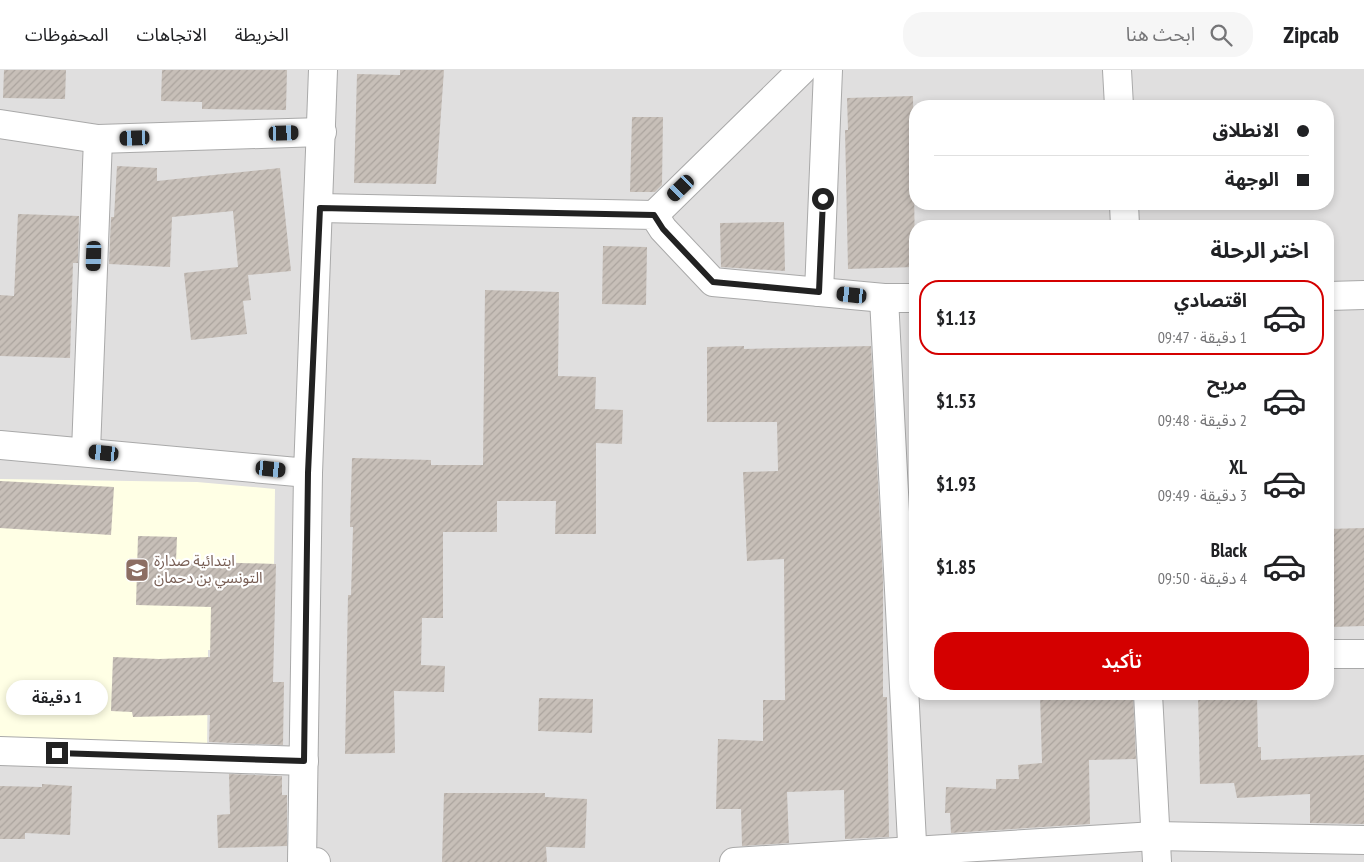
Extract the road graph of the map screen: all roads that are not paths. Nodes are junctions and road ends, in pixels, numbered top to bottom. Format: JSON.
{"nodes":[{"id":1,"x":323,"y":70,"type":"edge"},
{"id":2,"x":802,"y":70,"type":"edge"},
{"id":3,"x":828,"y":70,"type":"edge"},
{"id":4,"x":1117,"y":70,"type":"edge"},
{"id":5,"x":1119,"y":100,"type":"edge"},
{"id":6,"x":0,"y":124,"type":"edge"},
{"id":7,"x":322,"y":132,"type":"junction"},
{"id":8,"x":98,"y":139,"type":"junction"},
{"id":9,"x":320,"y":208,"type":"junction"},
{"id":10,"x":654,"y":215,"type":"junction"},
{"id":11,"x":819,"y":292,"type":"junction"},
{"id":12,"x":1364,"y":295,"type":"edge"},
{"id":13,"x":1334,"y":296,"type":"edge"},
{"id":14,"x":884,"y":298,"type":"junction"},
{"id":15,"x":909,"y":298,"type":"edge"},
{"id":16,"x":0,"y":445,"type":"edge"},
{"id":17,"x":86,"y":451,"type":"junction"},
{"id":18,"x":308,"y":473,"type":"junction"},
{"id":19,"x":1334,"y":654,"type":"edge"},
{"id":20,"x":1364,"y":654,"type":"edge"},
{"id":21,"x":1148,"y":700,"type":"edge"},
{"id":22,"x":0,"y":751,"type":"edge"},
{"id":23,"x":304,"y":761,"type":"junction"},
{"id":24,"x":1364,"y":840,"type":"edge"},
{"id":25,"x":1156,"y":849,"type":"edge"},
{"id":26,"x":913,"y":856,"type":"edge"},
{"id":27,"x":302,"y":862,"type":"edge"},
{"id":28,"x":316,"y":862,"type":"edge"},
{"id":29,"x":734,"y":862,"type":"edge"}],
"edges":[{"from":1,"to":7,"type":"street"},
{"from":2,"to":10,"type":"street"},
{"from":3,"to":11,"type":"street"},
{"from":4,"to":5,"type":"street"},
{"from":6,"to":8,"type":"street"},
{"from":7,"to":8,"type":"street"},
{"from":7,"to":9,"type":"street"},
{"from":8,"to":17,"type":"street"},
{"from":9,"to":10,"type":"street"},
{"from":9,"to":18,"type":"street"},
{"from":10,"to":11,"type":"street"},
{"from":11,"to":14,"type":"street"},
{"from":12,"to":13,"type":"street"},
{"from":14,"to":15,"type":"street"},
{"from":14,"to":26,"type":"street"},
{"from":16,"to":17,"type":"street"},
{"from":17,"to":18,"type":"street"},
{"from":18,"to":23,"type":"street"},
{"from":19,"to":20,"type":"street"},
{"from":21,"to":25,"type":"street"},
{"from":22,"to":23,"type":"street"},
{"from":23,"to":27,"type":"street"},
{"from":24,"to":25,"type":"street"},
{"from":25,"to":26,"type":"street"},
{"from":26,"to":29,"type":"street"},
{"from":27,"to":28,"type":"street"}]}
